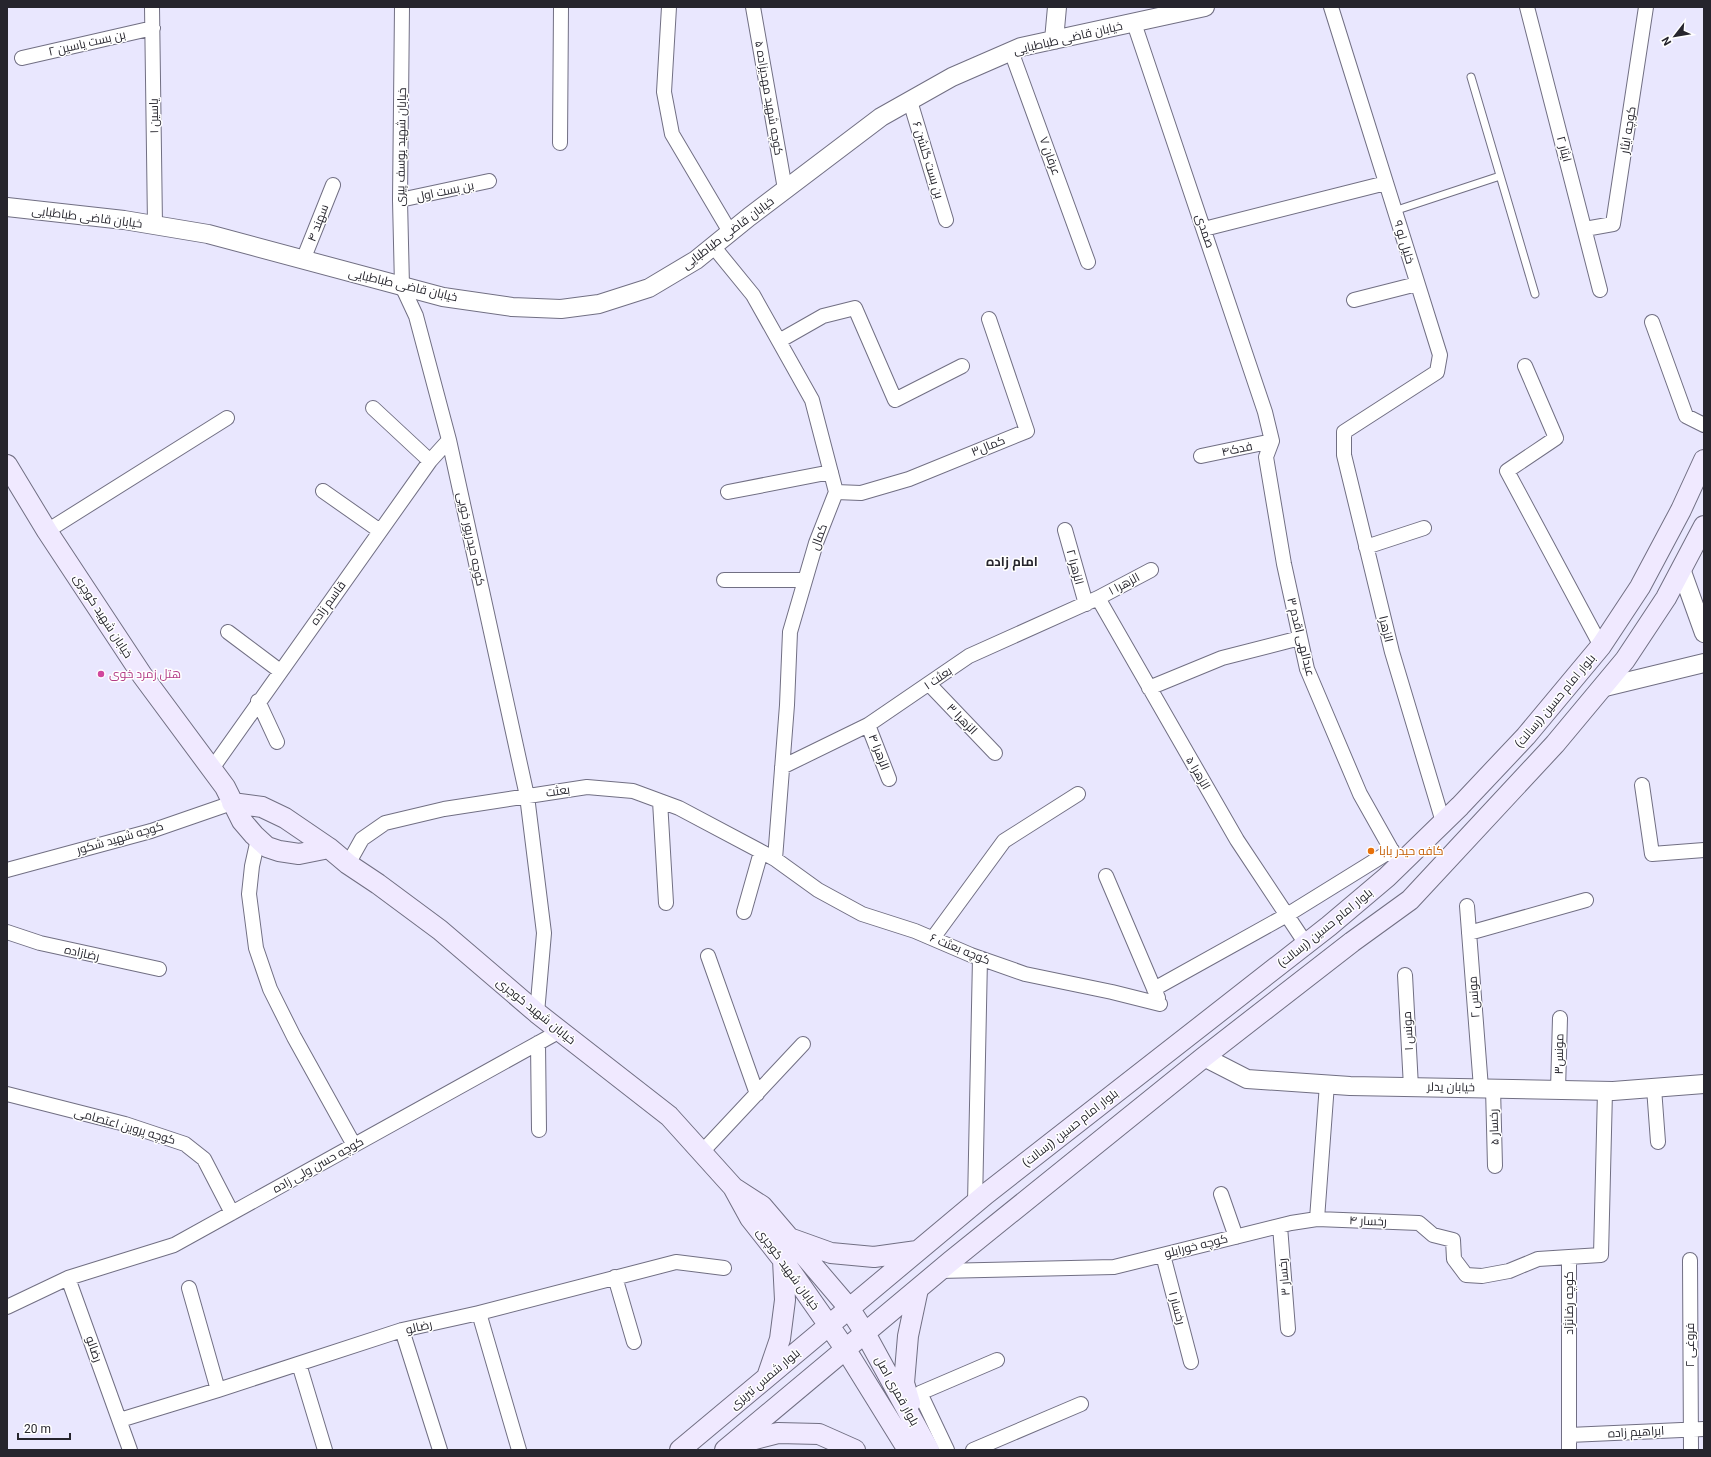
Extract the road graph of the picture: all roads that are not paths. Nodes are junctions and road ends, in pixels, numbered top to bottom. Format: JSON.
{"nodes":[{"id":1,"x":152,"y":7,"type":"edge"},
{"id":2,"x":402,"y":7,"type":"edge"},
{"id":3,"x":561,"y":7,"type":"edge"},
{"id":4,"x":669,"y":7,"type":"edge"},
{"id":5,"x":753,"y":7,"type":"edge"},
{"id":6,"x":1058,"y":7,"type":"edge"},
{"id":7,"x":1205,"y":7,"type":"edge"},
{"id":8,"x":1331,"y":7,"type":"edge"},
{"id":9,"x":1527,"y":7,"type":"edge"},
{"id":10,"x":1646,"y":7,"type":"edge"},
{"id":11,"x":1134,"y":23,"type":"junction"},
{"id":12,"x":153,"y":28,"type":"junction"},
{"id":13,"x":1054,"y":40,"type":"junction"},
{"id":14,"x":1011,"y":51,"type":"junction"},
{"id":15,"x":22,"y":58,"type":"dead end"},
{"id":16,"x":1471,"y":77,"type":"dead end"},
{"id":17,"x":910,"y":101,"type":"junction"},
{"id":18,"x":560,"y":142,"type":"dead end"},
{"id":19,"x":1500,"y":176,"type":"junction"},
{"id":20,"x":489,"y":181,"type":"dead end"},
{"id":21,"x":1386,"y":183,"type":"junction"},
{"id":22,"x":333,"y":185,"type":"dead end"},
{"id":23,"x":785,"y":189,"type":"junction"},
{"id":24,"x":400,"y":200,"type":"junction"},
{"id":25,"x":7,"y":207,"type":"edge"},
{"id":26,"x":1394,"y":211,"type":"junction"},
{"id":27,"x":946,"y":220,"type":"dead end"},
{"id":28,"x":155,"y":225,"type":"junction"},
{"id":29,"x":1204,"y":229,"type":"junction"},
{"id":30,"x":1584,"y":229,"type":"junction"},
{"id":31,"x":730,"y":232,"type":"junction"},
{"id":32,"x":713,"y":246,"type":"junction"},
{"id":33,"x":303,"y":260,"type":"junction"},
{"id":34,"x":1088,"y":262,"type":"dead end"},
{"id":35,"x":1417,"y":284,"type":"junction"},
{"id":36,"x":402,"y":286,"type":"junction"},
{"id":37,"x":1600,"y":290,"type":"dead end"},
{"id":38,"x":1535,"y":294,"type":"dead end"},
{"id":39,"x":1354,"y":300,"type":"dead end"},
{"id":40,"x":989,"y":319,"type":"dead end"},
{"id":41,"x":1652,"y":322,"type":"dead end"},
{"id":42,"x":779,"y":341,"type":"junction"},
{"id":43,"x":962,"y":366,"type":"dead end"},
{"id":44,"x":1525,"y":366,"type":"dead end"},
{"id":45,"x":373,"y":408,"type":"dead end"},
{"id":46,"x":227,"y":418,"type":"dead end"},
{"id":47,"x":1704,"y":425,"type":"edge"},
{"id":48,"x":1344,"y":432,"type":"joint"},
{"id":49,"x":449,"y":440,"type":"junction"},
{"id":50,"x":1272,"y":441,"type":"junction"},
{"id":51,"x":1201,"y":456,"type":"dead end"},
{"id":52,"x":1704,"y":460,"type":"edge"},
{"id":53,"x":430,"y":461,"type":"junction"},
{"id":54,"x":9,"y":472,"type":"edge"},
{"id":55,"x":831,"y":472,"type":"junction"},
{"id":56,"x":323,"y":491,"type":"dead end"},
{"id":57,"x":728,"y":492,"type":"dead end"},
{"id":58,"x":836,"y":492,"type":"junction"},
{"id":59,"x":1704,"y":526,"type":"edge"},
{"id":60,"x":1424,"y":528,"type":"dead end"},
{"id":61,"x":1065,"y":530,"type":"dead end"},
{"id":62,"x":47,"y":531,"type":"junction"},
{"id":63,"x":380,"y":531,"type":"junction"},
{"id":64,"x":1366,"y":547,"type":"junction"},
{"id":65,"x":1681,"y":569,"type":"junction"},
{"id":66,"x":1151,"y":570,"type":"dead end"},
{"id":67,"x":724,"y":580,"type":"dead end"},
{"id":68,"x":805,"y":580,"type":"junction"},
{"id":69,"x":1092,"y":601,"type":"junction"},
{"id":70,"x":228,"y":632,"type":"dead end"},
{"id":71,"x":1704,"y":633,"type":"edge"},
{"id":72,"x":1300,"y":638,"type":"junction"},
{"id":73,"x":1602,"y":646,"type":"junction"},
{"id":74,"x":1704,"y":663,"type":"edge"},
{"id":75,"x":280,"y":671,"type":"junction"},
{"id":76,"x":929,"y":684,"type":"junction"},
{"id":77,"x":1149,"y":688,"type":"junction"},
{"id":78,"x":1602,"y":688,"type":"junction"},
{"id":79,"x":258,"y":701,"type":"junction"},
{"id":80,"x":868,"y":725,"type":"junction"},
{"id":81,"x":277,"y":742,"type":"dead end"},
{"id":82,"x":995,"y":753,"type":"dead end"},
{"id":83,"x":782,"y":767,"type":"junction"},
{"id":84,"x":211,"y":770,"type":"junction"},
{"id":85,"x":889,"y":779,"type":"dead end"},
{"id":86,"x":1642,"y":785,"type":"dead end"},
{"id":87,"x":1078,"y":794,"type":"dead end"},
{"id":88,"x":528,"y":796,"type":"junction"},
{"id":89,"x":660,"y":801,"type":"junction"},
{"id":90,"x":232,"y":803,"type":"junction"},
{"id":91,"x":1444,"y":822,"type":"junction"},
{"id":92,"x":258,"y":839,"type":"junction"},
{"id":93,"x":329,"y":848,"type":"junction"},
{"id":94,"x":1704,"y":850,"type":"edge"},
{"id":95,"x":761,"y":852,"type":"junction"},
{"id":96,"x":1396,"y":857,"type":"junction"},
{"id":97,"x":775,"y":859,"type":"junction"},
{"id":98,"x":348,"y":864,"type":"junction"},
{"id":99,"x":7,"y":870,"type":"edge"},
{"id":100,"x":1106,"y":876,"type":"dead end"},
{"id":101,"x":1586,"y":900,"type":"dead end"},
{"id":102,"x":666,"y":903,"type":"dead end"},
{"id":103,"x":1467,"y":906,"type":"dead end"},
{"id":104,"x":744,"y":912,"type":"dead end"},
{"id":105,"x":1286,"y":915,"type":"junction"},
{"id":106,"x":7,"y":932,"type":"edge"},
{"id":107,"x":1469,"y":933,"type":"junction"},
{"id":108,"x":933,"y":938,"type":"junction"},
{"id":109,"x":1306,"y":944,"type":"junction"},
{"id":110,"x":708,"y":956,"type":"dead end"},
{"id":111,"x":980,"y":958,"type":"junction"},
{"id":112,"x":159,"y":969,"type":"dead end"},
{"id":113,"x":1405,"y":975,"type":"dead end"},
{"id":114,"x":1154,"y":990,"type":"junction"},
{"id":115,"x":537,"y":1013,"type":"junction"},
{"id":116,"x":1560,"y":1018,"type":"dead end"},
{"id":117,"x":560,"y":1031,"type":"junction"},
{"id":118,"x":538,"y":1043,"type":"junction"},
{"id":119,"x":803,"y":1044,"type":"dead end"},
{"id":120,"x":1204,"y":1057,"type":"junction"},
{"id":121,"x":1327,"y":1084,"type":"junction"},
{"id":122,"x":1704,"y":1084,"type":"edge"},
{"id":123,"x":1411,"y":1087,"type":"junction"},
{"id":124,"x":1487,"y":1088,"type":"junction"},
{"id":125,"x":1654,"y":1088,"type":"junction"},
{"id":126,"x":1558,"y":1090,"type":"junction"},
{"id":127,"x":1605,"y":1091,"type":"junction"},
{"id":128,"x":7,"y":1094,"type":"edge"},
{"id":129,"x":757,"y":1094,"type":"junction"},
{"id":130,"x":539,"y":1130,"type":"dead end"},
{"id":131,"x":1658,"y":1142,"type":"dead end"},
{"id":132,"x":354,"y":1145,"type":"junction"},
{"id":133,"x":701,"y":1153,"type":"junction"},
{"id":134,"x":1495,"y":1166,"type":"dead end"},
{"id":135,"x":733,"y":1187,"type":"junction"},
{"id":136,"x":1221,"y":1194,"type":"dead end"},
{"id":137,"x":974,"y":1204,"type":"junction"},
{"id":138,"x":232,"y":1213,"type":"junction"},
{"id":139,"x":1317,"y":1219,"type":"junction"},
{"id":140,"x":1280,"y":1226,"type":"junction"},
{"id":141,"x":1236,"y":1236,"type":"junction"},
{"id":142,"x":790,"y":1238,"type":"junction"},
{"id":143,"x":917,"y":1251,"type":"junction"},
{"id":144,"x":1163,"y":1255,"type":"junction"},
{"id":145,"x":1569,"y":1257,"type":"junction"},
{"id":146,"x":783,"y":1260,"type":"junction"},
{"id":147,"x":1690,"y":1260,"type":"dead end"},
{"id":148,"x":724,"y":1268,"type":"dead end"},
{"id":149,"x":939,"y":1271,"type":"junction"},
{"id":150,"x":615,"y":1277,"type":"junction"},
{"id":151,"x":68,"y":1278,"type":"junction"},
{"id":152,"x":189,"y":1288,"type":"dead end"},
{"id":153,"x":918,"y":1289,"type":"junction"},
{"id":154,"x":7,"y":1307,"type":"edge"},
{"id":155,"x":849,"y":1308,"type":"junction"},
{"id":156,"x":479,"y":1313,"type":"junction"},
{"id":157,"x":829,"y":1326,"type":"junction"},
{"id":158,"x":1288,"y":1329,"type":"dead end"},
{"id":159,"x":402,"y":1330,"type":"junction"},
{"id":160,"x":865,"y":1333,"type":"junction"},
{"id":161,"x":634,"y":1342,"type":"dead end"},
{"id":162,"x":846,"y":1350,"type":"junction"},
{"id":163,"x":997,"y":1360,"type":"dead end"},
{"id":164,"x":1191,"y":1362,"type":"dead end"},
{"id":165,"x":299,"y":1364,"type":"junction"},
{"id":166,"x":767,"y":1377,"type":"junction"},
{"id":167,"x":218,"y":1390,"type":"junction"},
{"id":168,"x":1081,"y":1404,"type":"dead end"},
{"id":169,"x":120,"y":1420,"type":"junction"},
{"id":170,"x":917,"y":1428,"type":"junction"},
{"id":171,"x":1697,"y":1429,"type":"edge"},
{"id":172,"x":1569,"y":1435,"type":"junction"},
{"id":173,"x":728,"y":1448,"type":"edge"},
{"id":174,"x":130,"y":1450,"type":"edge"},
{"id":175,"x":325,"y":1450,"type":"edge"},
{"id":176,"x":440,"y":1450,"type":"edge"},
{"id":177,"x":519,"y":1450,"type":"edge"},
{"id":178,"x":680,"y":1450,"type":"edge"},
{"id":179,"x":855,"y":1450,"type":"edge"},
{"id":180,"x":908,"y":1450,"type":"edge"},
{"id":181,"x":929,"y":1450,"type":"edge"},
{"id":182,"x":947,"y":1450,"type":"edge"},
{"id":183,"x":973,"y":1450,"type":"edge"},
{"id":184,"x":1569,"y":1450,"type":"edge"},
{"id":185,"x":1691,"y":1450,"type":"edge"}],
"edges":[{"from":1,"to":12,"type":"street","name":"یاسین ۱"},
{"from":2,"to":24,"type":"street","name":"خیابان شهید یوسف پیری"},
{"from":3,"to":18,"type":"street"},
{"from":4,"to":31,"type":"street"},
{"from":5,"to":23,"type":"street","name":"کوچه شهید مهدیزاده ۵"},
{"from":6,"to":13,"type":"street"},
{"from":7,"to":11,"type":"street","name":"خیابان قاضی طباطبایی"},
{"from":8,"to":21,"type":"street","name":"خلیل لو ۹"},
{"from":9,"to":30,"type":"street","name":"ایثار ۲"},
{"from":10,"to":30,"type":"street","name":"کوچه ایثار"},
{"from":11,"to":13,"type":"street","name":"خیابان قاضی طباطبایی"},
{"from":11,"to":29,"type":"street","name":"صمدی"},
{"from":12,"to":15,"type":"street","name":"بن بست یاسین ۲"},
{"from":12,"to":28,"type":"street","name":"یاسین ۱"},
{"from":13,"to":14,"type":"street","name":"خیابان قاضی طباطبایی"},
{"from":14,"to":17,"type":"street","name":"خیابان قاضی طباطبایی"},
{"from":14,"to":34,"type":"street","name":"عرفان ۷"},
{"from":16,"to":19,"type":"lane"},
{"from":17,"to":23,"type":"street","name":"خیابان قاضی طباطبایی"},
{"from":17,"to":27,"type":"street","name":"بن بست گلشن ۶"},
{"from":19,"to":26,"type":"lane"},
{"from":19,"to":38,"type":"lane"},
{"from":20,"to":24,"type":"street","name":"بن بست اول"},
{"from":21,"to":26,"type":"street","name":"خلیل لو ۹"},
{"from":21,"to":29,"type":"street"},
{"from":22,"to":33,"type":"street","name":"سهند ۴"},
{"from":23,"to":31,"type":"street","name":"خیابان قاضی طباطبایی"},
{"from":24,"to":36,"type":"street","name":"خیابان شهید یوسف پیری"},
{"from":25,"to":28,"type":"street","name":"خیابان قاضی طباطبایی"},
{"from":26,"to":35,"type":"street","name":"خلیل لو ۹"},
{"from":28,"to":33,"type":"street","name":"خیابان قاضی طباطبایی"},
{"from":29,"to":50,"type":"street","name":"صمدی"},
{"from":30,"to":37,"type":"street","name":"ایثار ۲"},
{"from":31,"to":32,"type":"street","name":"خیابان قاضی طباطبایی"},
{"from":32,"to":36,"type":"street","name":"خیابان قاضی طباطبایی"},
{"from":32,"to":42,"type":"street"},
{"from":33,"to":36,"type":"street","name":"خیابان قاضی طباطبایی"},
{"from":35,"to":39,"type":"street"},
{"from":35,"to":48,"type":"street","name":"خلیل لو ۹"},
{"from":36,"to":49,"type":"street","name":"کوچه حیدرپور خویی"},
{"from":40,"to":58,"type":"street","name":"کمال۳"},
{"from":41,"to":47,"type":"street"},
{"from":42,"to":43,"type":"street"},
{"from":42,"to":55,"type":"street"},
{"from":44,"to":73,"type":"street"},
{"from":45,"to":53,"type":"street"},
{"from":46,"to":62,"type":"street"},
{"from":48,"to":64,"type":"street","name":"الزهرا"},
{"from":49,"to":53,"type":"street","name":"قاسم زاده"},
{"from":49,"to":88,"type":"street","name":"کوچه حیدرپور خویی"},
{"from":50,"to":51,"type":"street","name":"فدک۴"},
{"from":50,"to":72,"type":"street","name":"عبدالهی اقدم ۳"},
{"from":52,"to":73,"type":"main road","name":"بلوار امام حسین (رسالت)"},
{"from":53,"to":63,"type":"street","name":"قاسم زاده"},
{"from":54,"to":62,"type":"main road","name":"خیابان شهید کوچری"},
{"from":55,"to":57,"type":"street"},
{"from":55,"to":58,"type":"street"},
{"from":56,"to":63,"type":"street"},
{"from":58,"to":68,"type":"street","name":"کمال"},
{"from":59,"to":65,"type":"main road"},
{"from":60,"to":64,"type":"street"},
{"from":61,"to":69,"type":"street","name":"الزهرا ۲"},
{"from":62,"to":84,"type":"main road","name":"خیابان شهید کوچری"},
{"from":63,"to":75,"type":"street","name":"قاسم زاده"},
{"from":64,"to":91,"type":"street","name":"الزهرا"},
{"from":65,"to":71,"type":"street"},
{"from":65,"to":78,"type":"main road"},
{"from":66,"to":69,"type":"street","name":"الزهرا ۱"},
{"from":67,"to":68,"type":"street"},
{"from":68,"to":83,"type":"street","name":"کمال"},
{"from":69,"to":76,"type":"street","name":"بعثت ۱"},
{"from":69,"to":77,"type":"street","name":"الزهرا ۵"},
{"from":70,"to":75,"type":"street"},
{"from":72,"to":77,"type":"street"},
{"from":72,"to":96,"type":"street","name":"عبدالهی اقدم ۳"},
{"from":73,"to":91,"type":"main road","name":"بلوار امام حسین (رسالت)"},
{"from":74,"to":78,"type":"street"},
{"from":75,"to":79,"type":"street","name":"قاسم زاده"},
{"from":76,"to":80,"type":"street","name":"بعثت ۱"},
{"from":76,"to":82,"type":"street","name":"الزهرا ۳"},
{"from":77,"to":105,"type":"street","name":"الزهرا ۵"},
{"from":78,"to":120,"type":"main road"},
{"from":79,"to":81,"type":"street"},
{"from":79,"to":84,"type":"street","name":"قاسم زاده"},
{"from":80,"to":83,"type":"street","name":"بعثت ۱"},
{"from":80,"to":85,"type":"street","name":"الزهرا ۴"},
{"from":83,"to":97,"type":"street","name":"کمال"},
{"from":84,"to":90,"type":"main road","name":"خیابان شهید کوچری"},
{"from":86,"to":94,"type":"street"},
{"from":87,"to":108,"type":"street"},
{"from":88,"to":89,"type":"street","name":"بعثت"},
{"from":88,"to":98,"type":"street","name":"بعثت"},
{"from":88,"to":115,"type":"street","name":"کوچه حیدرپور خویی"},
{"from":89,"to":95,"type":"street","name":"بعثت"},
{"from":89,"to":102,"type":"street"},
{"from":90,"to":92,"type":"main road","name":"خیابان شهید کوچری"},
{"from":90,"to":93,"type":"main road","name":"خیابان شهید کوچری"},
{"from":90,"to":99,"type":"street","name":"کوچه شهید شکور"},
{"from":91,"to":96,"type":"main road","name":"بلوار امام حسین (رسالت)"},
{"from":92,"to":93,"type":"main road","name":"خیابان شهید کوچری"},
{"from":92,"to":132,"type":"street"},
{"from":93,"to":98,"type":"main road","name":"خیابان شهید کوچری"},
{"from":95,"to":97,"type":"street","name":"بعثت"},
{"from":95,"to":104,"type":"street"},
{"from":96,"to":105,"type":"street"},
{"from":96,"to":109,"type":"main road","name":"بلوار امام حسین (رسالت)"},
{"from":97,"to":108,"type":"street","name":"کوچه بعثت ۶"},
{"from":98,"to":115,"type":"main road","name":"خیابان شهید کوچری"},
{"from":100,"to":114,"type":"street"},
{"from":101,"to":107,"type":"street"},
{"from":103,"to":107,"type":"street","name":"مونس ۲"},
{"from":105,"to":109,"type":"street","name":"الزهرا ۵"},
{"from":105,"to":114,"type":"street"},
{"from":106,"to":112,"type":"street","name":"رضازاده"},
{"from":107,"to":124,"type":"street","name":"مونس ۲"},
{"from":108,"to":111,"type":"street","name":"کوچه بعثت ۶"},
{"from":109,"to":137,"type":"main road","name":"بلوار امام حسین (رسالت)"},
{"from":110,"to":129,"type":"street"},
{"from":111,"to":114,"type":"street","name":"کوچه بعثت ۶"},
{"from":111,"to":137,"type":"street"},
{"from":113,"to":123,"type":"street","name":"مونس ۱"},
{"from":115,"to":117,"type":"main road","name":"خیابان شهید کوچری"},
{"from":116,"to":126,"type":"street","name":"مونس۳"},
{"from":117,"to":118,"type":"street","name":"کوچه حسن ولی زاده"},
{"from":117,"to":133,"type":"main road","name":"خیابان شهید کوچری"},
{"from":118,"to":130,"type":"street"},
{"from":118,"to":132,"type":"street","name":"کوچه حسن ولی زاده"},
{"from":119,"to":129,"type":"street"},
{"from":120,"to":121,"type":"street","name":"خیابان یدلر"},
{"from":120,"to":149,"type":"main road"},
{"from":121,"to":123,"type":"street","name":"خیابان یدلر"},
{"from":121,"to":139,"type":"street"},
{"from":122,"to":125,"type":"street","name":"خیابان یدلر"},
{"from":123,"to":124,"type":"street","name":"خیابان یدلر"},
{"from":124,"to":126,"type":"street","name":"خیابان یدلر"},
{"from":124,"to":134,"type":"street","name":"رخسار ۵"},
{"from":125,"to":127,"type":"street","name":"خیابان یدلر"},
{"from":125,"to":131,"type":"street"},
{"from":126,"to":127,"type":"street","name":"خیابان یدلر"},
{"from":127,"to":145,"type":"street","name":"کوچه رضانژاد"},
{"from":128,"to":138,"type":"street","name":"کوچه پروین اعتصامی"},
{"from":129,"to":133,"type":"street"},
{"from":132,"to":138,"type":"street","name":"کوچه حسن ولی زاده"},
{"from":133,"to":135,"type":"main road","name":"خیابان شهید کوچری"},
{"from":135,"to":142,"type":"main road","name":"خیابان شهید کوچری"},
{"from":135,"to":146,"type":"main road","name":"خیابان شهید کوچری"},
{"from":136,"to":141,"type":"street"},
{"from":137,"to":143,"type":"main road","name":"بلوار امام حسین (رسالت)"},
{"from":138,"to":151,"type":"street","name":"کوچه حسن ولی زاده"},
{"from":139,"to":140,"type":"street","name":"کوچه خورابلو"},
{"from":139,"to":145,"type":"street","name":"رخسار ۴"},
{"from":140,"to":141,"type":"street","name":"کوچه خورابلو"},
{"from":140,"to":158,"type":"street","name":"رخسار ۳"},
{"from":141,"to":144,"type":"street","name":"کوچه خورابلو"},
{"from":142,"to":143,"type":"main road"},
{"from":142,"to":155,"type":"main road","name":"خیابان شهید کوچری"},
{"from":143,"to":155,"type":"main road","name":"بلوار امام حسین (رسالت)"},
{"from":144,"to":149,"type":"street","name":"کوچه خورابلو"},
{"from":144,"to":164,"type":"street","name":"رخسار ۱"},
{"from":145,"to":172,"type":"street","name":"کوچه رضانژاد"},
{"from":146,"to":157,"type":"main road","name":"خیابان شهید کوچری"},
{"from":146,"to":166,"type":"main road"},
{"from":147,"to":171,"type":"street","name":"فروغی ۲"},
{"from":148,"to":150,"type":"street","name":"رضالو"},
{"from":149,"to":153,"type":"main road"},
{"from":150,"to":156,"type":"street","name":"رضالو"},
{"from":150,"to":161,"type":"street"},
{"from":151,"to":154,"type":"street","name":"کوچه حسن ولی زاده"},
{"from":151,"to":169,"type":"street","name":"رضالو"},
{"from":152,"to":167,"type":"street"},
{"from":153,"to":160,"type":"main road"},
{"from":153,"to":170,"type":"main road"},
{"from":155,"to":157,"type":"main road","name":"بلوار شمس تبریزی"},
{"from":155,"to":160,"type":"main road","name":"خیابان شهید کوچری"},
{"from":156,"to":159,"type":"street","name":"رضالو"},
{"from":156,"to":177,"type":"street"},
{"from":157,"to":162,"type":"main road","name":"خیابان شهید کوچری"},
{"from":157,"to":166,"type":"main road","name":"بلوار شمس تبریزی"},
{"from":159,"to":165,"type":"street","name":"رضالو"},
{"from":159,"to":176,"type":"street"},
{"from":160,"to":162,"type":"main road"},
{"from":160,"to":170,"type":"main road","name":"بلوار قمری اصل"},
{"from":162,"to":173,"type":"main road"},
{"from":162,"to":180,"type":"main road","name":"بلوار قمری اصل"},
{"from":163,"to":182,"type":"street"},
{"from":165,"to":167,"type":"street","name":"رضالو"},
{"from":165,"to":175,"type":"street"},
{"from":166,"to":178,"type":"main road","name":"بلوار شمس تبریزی"},
{"from":167,"to":169,"type":"street","name":"رضالو"},
{"from":168,"to":183,"type":"street"},
{"from":169,"to":174,"type":"street","name":"رضالو"},
{"from":170,"to":181,"type":"main road","name":"بلوار قمری اصل"},
{"from":171,"to":172,"type":"street","name":"ابراهیم زاده"},
{"from":171,"to":185,"type":"street","name":"فروغی ۲"},
{"from":172,"to":184,"type":"street","name":"کوچه رضانژاد"},
{"from":173,"to":179,"type":"main road"}]}
